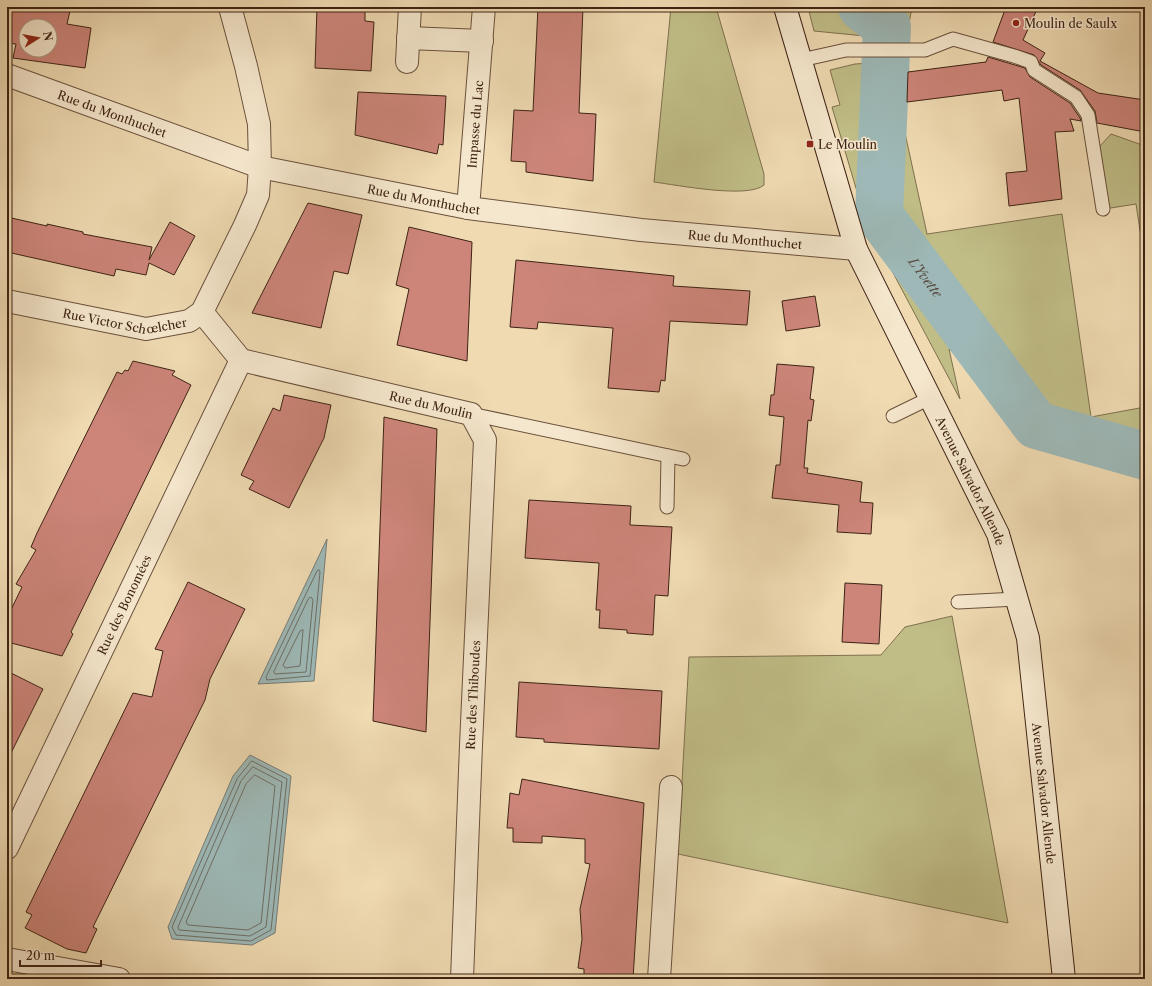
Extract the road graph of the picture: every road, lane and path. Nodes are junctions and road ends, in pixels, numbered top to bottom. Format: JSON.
{"nodes":[{"id":1,"x":230,"y":7,"type":"edge"},
{"id":2,"x":410,"y":7,"type":"edge"},
{"id":3,"x":484,"y":7,"type":"edge"},
{"id":4,"x":784,"y":7,"type":"edge"},
{"id":5,"x":408,"y":38,"type":"junction"},
{"id":6,"x":482,"y":41,"type":"junction"},
{"id":7,"x":801,"y":60,"type":"junction"},
{"id":8,"x":407,"y":62,"type":"dead end"},
{"id":9,"x":7,"y":75,"type":"edge"},
{"id":10,"x":260,"y":167,"type":"junction"},
{"id":11,"x":468,"y":208,"type":"junction"},
{"id":12,"x":1104,"y":209,"type":"dead end"},
{"id":13,"x":856,"y":249,"type":"junction"},
{"id":14,"x":7,"y":301,"type":"edge"},
{"id":15,"x":202,"y":312,"type":"junction"},
{"id":16,"x":241,"y":360,"type":"junction"},
{"id":17,"x":930,"y":398,"type":"junction"},
{"id":18,"x":471,"y":414,"type":"junction"},
{"id":19,"x":893,"y":416,"type":"dead end"},
{"id":20,"x":668,"y":456,"type":"junction"},
{"id":21,"x":683,"y":460,"type":"dead end"},
{"id":22,"x":666,"y":507,"type":"dead end"},
{"id":23,"x":1017,"y":599,"type":"junction"},
{"id":24,"x":958,"y":602,"type":"dead end"},
{"id":25,"x":671,"y":787,"type":"dead end"},
{"id":26,"x":7,"y":848,"type":"edge"},
{"id":27,"x":7,"y":959,"type":"edge"},
{"id":28,"x":119,"y":979,"type":"edge"},
{"id":29,"x":462,"y":979,"type":"edge"},
{"id":30,"x":659,"y":979,"type":"edge"},
{"id":31,"x":1064,"y":979,"type":"edge"}],
"edges":[{"from":1,"to":10,"type":"street","name":"Rue Victor Schœlcher"},
{"from":2,"to":5,"type":"street"},
{"from":3,"to":6,"type":"street","name":"Impasse du Lac"},
{"from":4,"to":7,"type":"street","name":"Avenue Salvador Allende"},
{"from":5,"to":6,"type":"street"},
{"from":5,"to":8,"type":"street"},
{"from":6,"to":11,"type":"street","name":"Impasse du Lac"},
{"from":7,"to":12,"type":"lane"},
{"from":7,"to":13,"type":"street","name":"Avenue Salvador Allende"},
{"from":9,"to":10,"type":"street","name":"Rue du Monthuchet"},
{"from":10,"to":11,"type":"street","name":"Rue du Monthuchet"},
{"from":10,"to":15,"type":"street","name":"Rue Victor Schœlcher"},
{"from":11,"to":13,"type":"street","name":"Rue du Monthuchet"},
{"from":13,"to":17,"type":"street","name":"Avenue Salvador Allende"},
{"from":14,"to":15,"type":"street","name":"Rue Victor Schœlcher"},
{"from":15,"to":16,"type":"street"},
{"from":16,"to":18,"type":"street","name":"Rue du Moulin"},
{"from":16,"to":26,"type":"street","name":"Rue des Bonomées"},
{"from":17,"to":19,"type":"lane"},
{"from":17,"to":23,"type":"street","name":"Avenue Salvador Allende"},
{"from":18,"to":20,"type":"lane","name":"Rue du Moulin"},
{"from":18,"to":29,"type":"street","name":"Rue des Thiboudes"},
{"from":20,"to":21,"type":"lane","name":"Rue du Moulin"},
{"from":20,"to":22,"type":"lane"},
{"from":23,"to":24,"type":"lane"},
{"from":23,"to":31,"type":"street","name":"Avenue Salvador Allende"},
{"from":25,"to":30,"type":"street"},
{"from":27,"to":28,"type":"street"}]}
